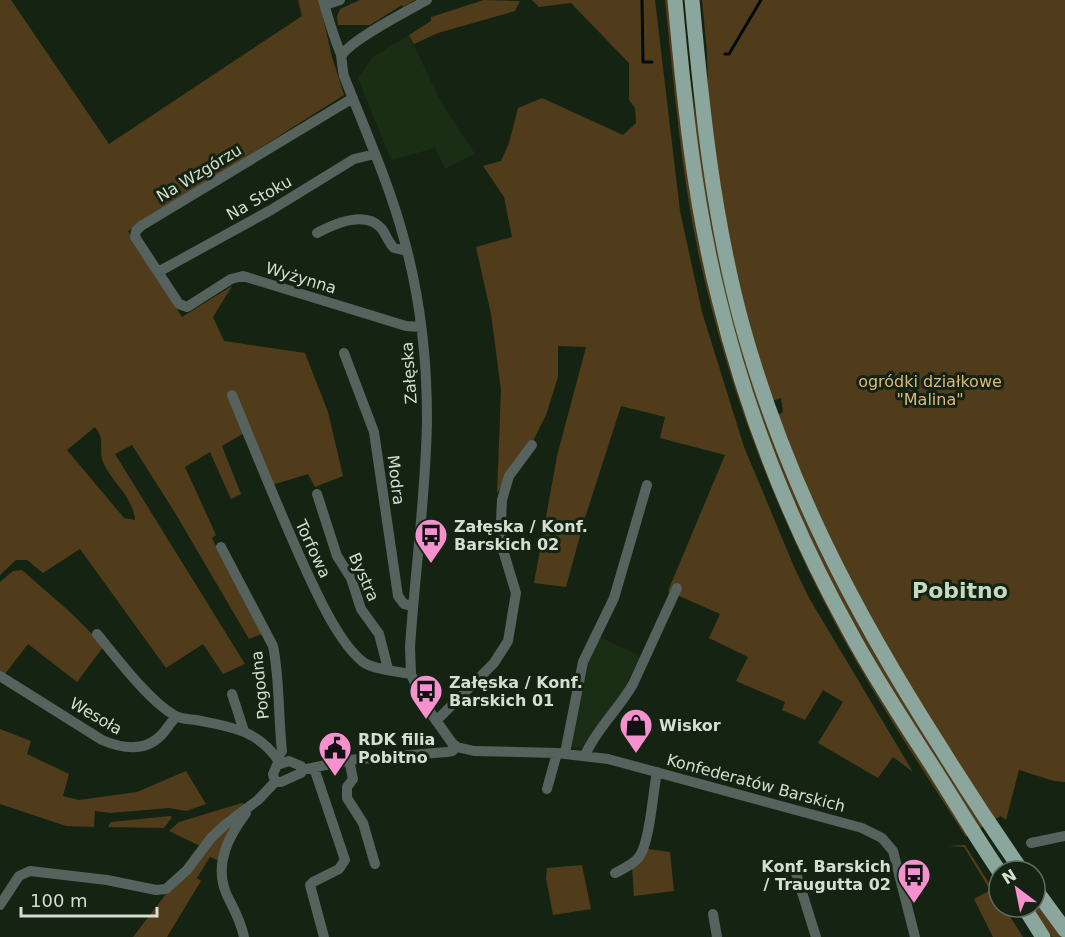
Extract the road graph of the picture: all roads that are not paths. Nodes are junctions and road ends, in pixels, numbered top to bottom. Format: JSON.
{"nodes":[{"id":1,"x":340,"y":0,"type":"edge"},
{"id":2,"x":427,"y":0,"type":"edge"},
{"id":3,"x":675,"y":0,"type":"edge"},
{"id":4,"x":692,"y":0,"type":"edge"},
{"id":5,"x":324,"y":2,"type":"edge"},
{"id":6,"x":342,"y":54,"type":"junction"},
{"id":7,"x":353,"y":98,"type":"junction"},
{"id":8,"x":375,"y":154,"type":"junction"},
{"id":9,"x":317,"y":233,"type":"dead end"},
{"id":10,"x":407,"y":250,"type":"junction"},
{"id":11,"x":158,"y":272,"type":"junction"},
{"id":12,"x":179,"y":304,"type":"joint"},
{"id":13,"x":421,"y":327,"type":"junction"},
{"id":14,"x":344,"y":353,"type":"dead end"},
{"id":15,"x":232,"y":394,"type":"dead end"},
{"id":16,"x":532,"y":445,"type":"dead end"},
{"id":17,"x":647,"y":485,"type":"dead end"},
{"id":18,"x":317,"y":494,"type":"dead end"},
{"id":19,"x":221,"y":547,"type":"dead end"},
{"id":20,"x":677,"y":588,"type":"dead end"},
{"id":21,"x":413,"y":606,"type":"junction"},
{"id":22,"x":97,"y":634,"type":"dead end"},
{"id":23,"x":388,"y":669,"type":"junction"},
{"id":24,"x":411,"y":674,"type":"junction"},
{"id":25,"x":0,"y":676,"type":"edge"},
{"id":26,"x":232,"y":694,"type":"dead end"},
{"id":27,"x":176,"y":717,"type":"junction"},
{"id":28,"x":436,"y":721,"type":"junction"},
{"id":29,"x":244,"y":731,"type":"junction"},
{"id":30,"x":457,"y":747,"type":"junction"},
{"id":31,"x":561,"y":753,"type":"junction"},
{"id":32,"x":585,"y":755,"type":"junction"},
{"id":33,"x":279,"y":760,"type":"junction"},
{"id":34,"x":349,"y":760,"type":"junction"},
{"id":35,"x":314,"y":768,"type":"junction"},
{"id":36,"x":302,"y":770,"type":"junction"},
{"id":37,"x":657,"y":772,"type":"junction"},
{"id":38,"x":275,"y":782,"type":"junction"},
{"id":39,"x":547,"y":789,"type":"dead end"},
{"id":40,"x":249,"y":808,"type":"junction"},
{"id":41,"x":1065,"y":836,"type":"edge"},
{"id":42,"x":1031,"y":843,"type":"dead end"},
{"id":43,"x":991,"y":859,"type":"edge"},
{"id":44,"x":1013,"y":859,"type":"edge"},
{"id":45,"x":375,"y":864,"type":"dead end"},
{"id":46,"x":795,"y":870,"type":"dead end"},
{"id":47,"x":615,"y":873,"type":"dead end"},
{"id":48,"x":0,"y":905,"type":"edge"},
{"id":49,"x":1047,"y":905,"type":"edge"},
{"id":50,"x":713,"y":914,"type":"dead end"},
{"id":51,"x":1032,"y":919,"type":"edge"},
{"id":52,"x":1065,"y":930,"type":"edge"},
{"id":53,"x":244,"y":937,"type":"edge"},
{"id":54,"x":324,"y":937,"type":"edge"},
{"id":55,"x":717,"y":937,"type":"edge"},
{"id":56,"x":816,"y":937,"type":"edge"},
{"id":57,"x":915,"y":937,"type":"edge"},
{"id":58,"x":1043,"y":937,"type":"edge"}],
"edges":[{"from":1,"to":5,"type":"street"},
{"from":2,"to":6,"type":"street"},
{"from":3,"to":43,"type":"main road"},
{"from":4,"to":44,"type":"main road"},
{"from":5,"to":6,"type":"street","name":"Załęska"},
{"from":6,"to":7,"type":"street","name":"Załęska"},
{"from":7,"to":8,"type":"street","name":"Załęska"},
{"from":7,"to":11,"type":"street","name":"Na Wzgórzu"},
{"from":8,"to":10,"type":"street","name":"Załęska"},
{"from":8,"to":11,"type":"street","name":"Na Stoku"},
{"from":9,"to":10,"type":"street"},
{"from":10,"to":13,"type":"street","name":"Załęska"},
{"from":11,"to":12,"type":"street","name":"Na Wzgórzu"},
{"from":12,"to":13,"type":"street","name":"Wyżynna"},
{"from":13,"to":21,"type":"street","name":"Załęska"},
{"from":14,"to":21,"type":"street","name":"Modra"},
{"from":15,"to":23,"type":"street","name":"Torfowa"},
{"from":16,"to":28,"type":"street"},
{"from":17,"to":31,"type":"street"},
{"from":18,"to":23,"type":"street","name":"Bystra"},
{"from":19,"to":33,"type":"street","name":"Pogodna"},
{"from":20,"to":32,"type":"street"},
{"from":21,"to":24,"type":"street","name":"Załęska"},
{"from":22,"to":27,"type":"street"},
{"from":23,"to":24,"type":"street","name":"Torfowa"},
{"from":24,"to":28,"type":"street","name":"Załęska"},
{"from":25,"to":27,"type":"street","name":"Wesoła"},
{"from":26,"to":29,"type":"street"},
{"from":27,"to":29,"type":"street"},
{"from":28,"to":30,"type":"street","name":"Załęska"},
{"from":29,"to":33,"type":"street"},
{"from":30,"to":31,"type":"street","name":"Konfederatów Barskich"},
{"from":30,"to":34,"type":"street","name":"Konfederatów Barskich"},
{"from":31,"to":32,"type":"street","name":"Konfederatów Barskich"},
{"from":31,"to":39,"type":"street"},
{"from":32,"to":37,"type":"street","name":"Konfederatów Barskich"},
{"from":33,"to":36,"type":"street"},
{"from":33,"to":38,"type":"street","name":"Pogodna"},
{"from":34,"to":35,"type":"street","name":"Konfederatów Barskich"},
{"from":34,"to":45,"type":"street"},
{"from":35,"to":36,"type":"street","name":"Konfederatów Barskich"},
{"from":35,"to":54,"type":"street"},
{"from":36,"to":38,"type":"street"},
{"from":37,"to":47,"type":"street"},
{"from":37,"to":57,"type":"street","name":"Konfederatów Barskich"},
{"from":38,"to":40,"type":"street"},
{"from":40,"to":48,"type":"street"},
{"from":40,"to":53,"type":"street"},
{"from":41,"to":42,"type":"street"},
{"from":46,"to":56,"type":"street"},
{"from":49,"to":52,"type":"main road"},
{"from":50,"to":55,"type":"street"},
{"from":51,"to":58,"type":"main road"}]}
